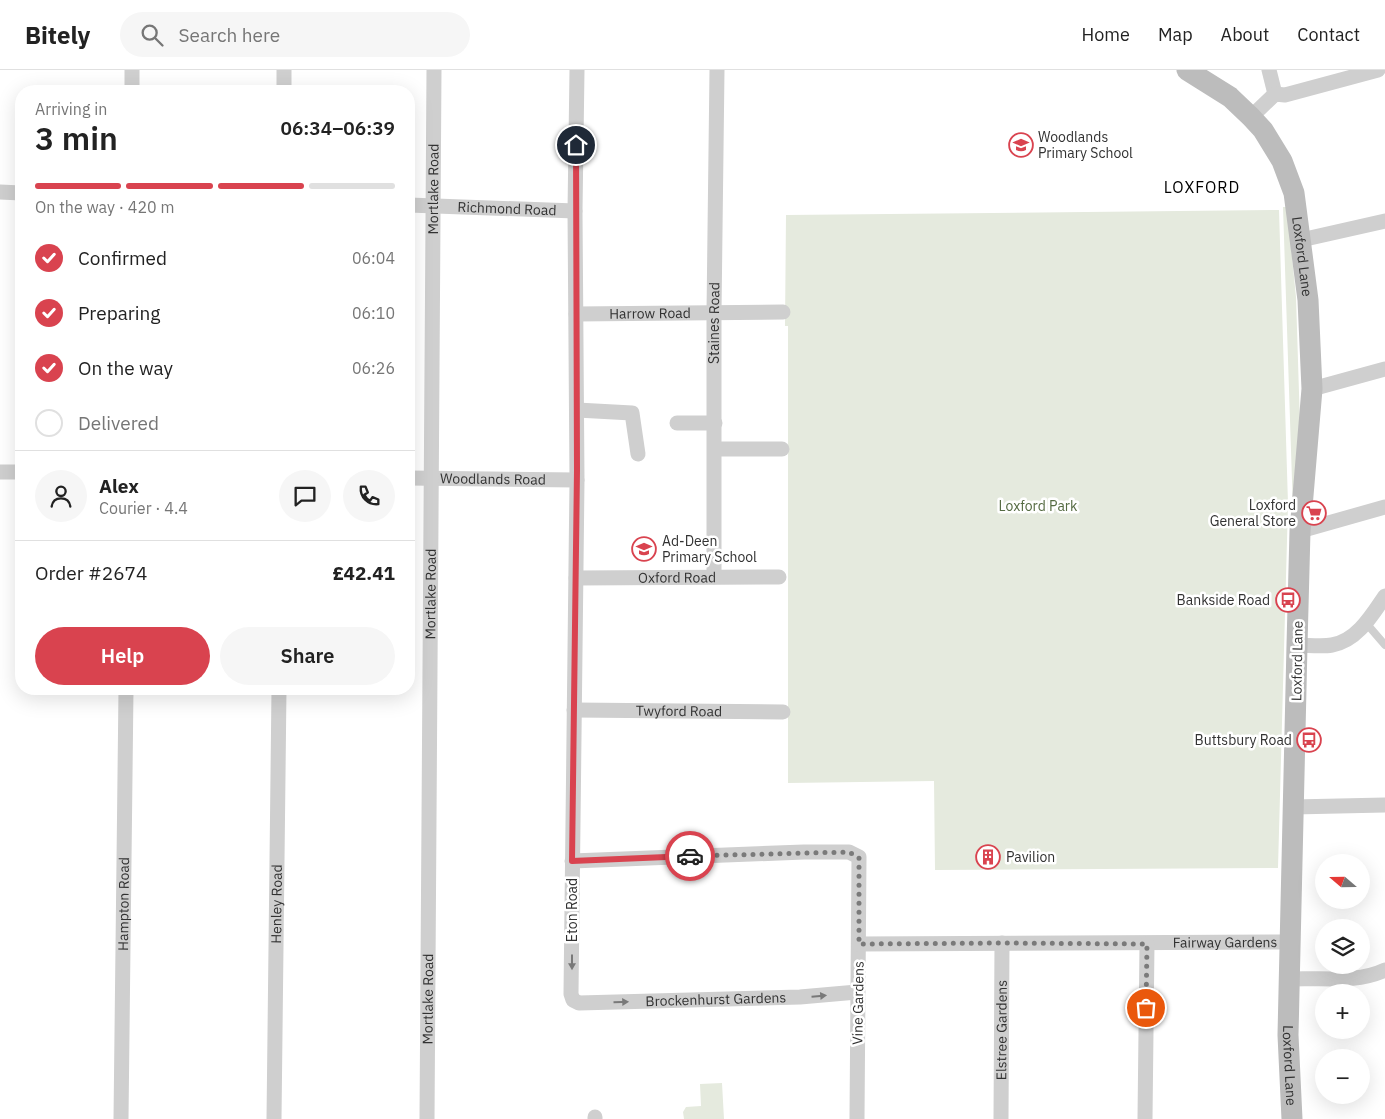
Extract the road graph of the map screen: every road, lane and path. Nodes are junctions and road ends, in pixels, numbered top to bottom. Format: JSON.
{"nodes":[{"id":1,"x":132,"y":70,"type":"edge"},
{"id":2,"x":284,"y":70,"type":"edge"},
{"id":3,"x":434,"y":70,"type":"edge"},
{"id":4,"x":578,"y":70,"type":"edge"},
{"id":5,"x":717,"y":70,"type":"edge"},
{"id":6,"x":1187,"y":70,"type":"edge"},
{"id":7,"x":1268,"y":70,"type":"edge"},
{"id":8,"x":1378,"y":70,"type":"edge"},
{"id":9,"x":132,"y":85,"type":"edge"},
{"id":10,"x":284,"y":85,"type":"edge"},
{"id":11,"x":1275,"y":94,"type":"junction"},
{"id":12,"x":1251,"y":116,"type":"junction"},
{"id":13,"x":0,"y":192,"type":"edge"},
{"id":14,"x":15,"y":193,"type":"edge"},
{"id":15,"x":415,"y":206,"type":"edge"},
{"id":16,"x":433,"y":206,"type":"junction"},
{"id":17,"x":575,"y":211,"type":"junction"},
{"id":18,"x":1385,"y":221,"type":"edge"},
{"id":19,"x":1301,"y":240,"type":"junction"},
{"id":20,"x":714,"y":312,"type":"junction"},
{"id":21,"x":783,"y":312,"type":"dead end"},
{"id":22,"x":576,"y":314,"type":"junction"},
{"id":23,"x":1385,"y":369,"type":"edge"},
{"id":24,"x":1312,"y":389,"type":"junction"},
{"id":25,"x":577,"y":410,"type":"junction"},
{"id":26,"x":677,"y":423,"type":"dead end"},
{"id":27,"x":715,"y":423,"type":"junction"},
{"id":28,"x":715,"y":449,"type":"junction"},
{"id":29,"x":782,"y":450,"type":"dead end"},
{"id":30,"x":638,"y":454,"type":"dead end"},
{"id":31,"x":0,"y":472,"type":"edge"},
{"id":32,"x":15,"y":472,"type":"edge"},
{"id":33,"x":415,"y":478,"type":"edge"},
{"id":34,"x":432,"y":479,"type":"junction"},
{"id":35,"x":577,"y":480,"type":"junction"},
{"id":36,"x":1385,"y":507,"type":"edge"},
{"id":37,"x":1300,"y":531,"type":"junction"},
{"id":38,"x":714,"y":577,"type":"junction"},
{"id":39,"x":576,"y":578,"type":"junction"},
{"id":40,"x":779,"y":578,"type":"dead end"},
{"id":41,"x":1385,"y":596,"type":"edge"},
{"id":42,"x":1366,"y":623,"type":"junction"},
{"id":43,"x":1297,"y":645,"type":"junction"},
{"id":44,"x":1385,"y":645,"type":"edge"},
{"id":45,"x":126,"y":695,"type":"edge"},
{"id":46,"x":279,"y":695,"type":"edge"},
{"id":47,"x":574,"y":710,"type":"junction"},
{"id":48,"x":783,"y":712,"type":"dead end"},
{"id":49,"x":1385,"y":805,"type":"edge"},
{"id":50,"x":1293,"y":807,"type":"junction"},
{"id":51,"x":572,"y":861,"type":"junction"},
{"id":52,"x":1291,"y":942,"type":"junction"},
{"id":53,"x":1002,"y":943,"type":"junction"},
{"id":54,"x":859,"y":944,"type":"junction"},
{"id":55,"x":1147,"y":944,"type":"junction"},
{"id":56,"x":1385,"y":970,"type":"edge"},
{"id":57,"x":1290,"y":979,"type":"junction"},
{"id":58,"x":858,"y":992,"type":"junction"},
{"id":59,"x":573,"y":1000,"type":"joint"},
{"id":60,"x":121,"y":1119,"type":"edge"},
{"id":61,"x":274,"y":1119,"type":"edge"},
{"id":62,"x":427,"y":1119,"type":"edge"},
{"id":63,"x":857,"y":1119,"type":"edge"},
{"id":64,"x":1001,"y":1119,"type":"edge"},
{"id":65,"x":1145,"y":1119,"type":"edge"},
{"id":66,"x":1292,"y":1119,"type":"edge"}],
"edges":[{"from":1,"to":9,"type":"street"},
{"from":2,"to":10,"type":"street"},
{"from":3,"to":16,"type":"street","name":"Mortlake Road"},
{"from":4,"to":17,"type":"street","name":"Eton Road"},
{"from":5,"to":20,"type":"street","name":"Staines Road"},
{"from":6,"to":12,"type":"street","name":"Loxford Lane"},
{"from":7,"to":11,"type":"street"},
{"from":8,"to":11,"type":"street"},
{"from":11,"to":12,"type":"street"},
{"from":12,"to":19,"type":"street","name":"Loxford Lane"},
{"from":13,"to":14,"type":"street"},
{"from":15,"to":16,"type":"street","name":"Richmond Road"},
{"from":16,"to":17,"type":"street","name":"Richmond Road"},
{"from":16,"to":34,"type":"street","name":"Mortlake Road"},
{"from":17,"to":22,"type":"street","name":"Eton Road"},
{"from":18,"to":19,"type":"street"},
{"from":19,"to":24,"type":"street","name":"Loxford Lane"},
{"from":20,"to":21,"type":"street","name":"Harrow Road"},
{"from":20,"to":22,"type":"street","name":"Harrow Road"},
{"from":20,"to":27,"type":"street","name":"Staines Road"},
{"from":22,"to":25,"type":"street","name":"Eton Road"},
{"from":23,"to":24,"type":"street"},
{"from":24,"to":37,"type":"street","name":"Loxford Lane"},
{"from":25,"to":30,"type":"street"},
{"from":25,"to":35,"type":"street","name":"Eton Road"},
{"from":26,"to":27,"type":"street"},
{"from":27,"to":28,"type":"street","name":"Staines Road"},
{"from":28,"to":29,"type":"street"},
{"from":28,"to":38,"type":"street","name":"Staines Road"},
{"from":31,"to":32,"type":"street"},
{"from":33,"to":34,"type":"street","name":"Woodlands Road"},
{"from":34,"to":35,"type":"street","name":"Woodlands Road"},
{"from":34,"to":62,"type":"street","name":"Mortlake Road"},
{"from":35,"to":39,"type":"street","name":"Eton Road"},
{"from":36,"to":37,"type":"street"},
{"from":37,"to":43,"type":"street","name":"Loxford Lane"},
{"from":38,"to":39,"type":"street","name":"Oxford Road"},
{"from":38,"to":40,"type":"street","name":"Oxford Road"},
{"from":39,"to":47,"type":"street","name":"Eton Road"},
{"from":41,"to":42,"type":"street"},
{"from":42,"to":43,"type":"street"},
{"from":42,"to":44,"type":"lane"},
{"from":43,"to":50,"type":"street","name":"Loxford Lane"},
{"from":45,"to":60,"type":"street","name":"Hampton Road"},
{"from":46,"to":61,"type":"street","name":"Henley Road"},
{"from":47,"to":48,"type":"street","name":"Twyford Road"},
{"from":47,"to":51,"type":"street","name":"Eton Road"},
{"from":49,"to":50,"type":"street"},
{"from":50,"to":52,"type":"street","name":"Loxford Lane"},
{"from":51,"to":54,"type":"street","name":"Vine Gardens"},
{"from":51,"to":59,"type":"street","name":"Eton Road","one_way":true},
{"from":52,"to":55,"type":"street","name":"Fairway Gardens"},
{"from":52,"to":57,"type":"street","name":"Loxford Lane"},
{"from":53,"to":54,"type":"street","name":"Fairway Gardens"},
{"from":53,"to":55,"type":"street","name":"Fairway Gardens"},
{"from":53,"to":64,"type":"street","name":"Elstree Gardens"},
{"from":54,"to":58,"type":"street","name":"Vine Gardens"},
{"from":55,"to":65,"type":"street"},
{"from":56,"to":57,"type":"street"},
{"from":57,"to":66,"type":"street","name":"Loxford Lane"},
{"from":59,"to":58,"type":"street","name":"Brockenhurst Gardens","one_way":true},
{"from":58,"to":63,"type":"street","name":"Vine Gardens"}]}
